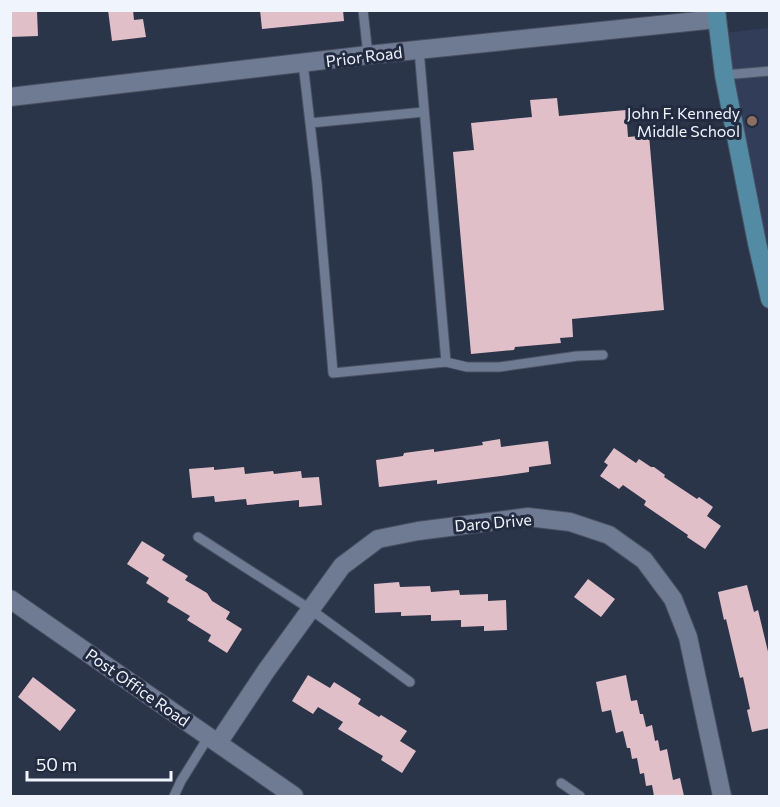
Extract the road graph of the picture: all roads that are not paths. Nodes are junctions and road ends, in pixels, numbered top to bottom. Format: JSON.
{"nodes":[{"id":1,"x":363,"y":10,"type":"edge"},
{"id":2,"x":717,"y":14,"type":"edge"},
{"id":3,"x":419,"y":50,"type":"junction"},
{"id":4,"x":368,"y":55,"type":"junction"},
{"id":5,"x":303,"y":63,"type":"junction"},
{"id":6,"x":770,"y":71,"type":"edge"},
{"id":7,"x":724,"y":75,"type":"junction"},
{"id":8,"x":10,"y":97,"type":"edge"},
{"id":9,"x":424,"y":112,"type":"junction"},
{"id":10,"x":310,"y":123,"type":"junction"},
{"id":11,"x":770,"y":299,"type":"edge"},
{"id":12,"x":603,"y":355,"type":"dead end"},
{"id":13,"x":446,"y":362,"type":"junction"},
{"id":14,"x":198,"y":537,"type":"dead end"},
{"id":15,"x":10,"y":599,"type":"edge"},
{"id":16,"x":310,"y":609,"type":"junction"},
{"id":17,"x":410,"y":682,"type":"dead end"},
{"id":18,"x":214,"y":740,"type":"junction"},
{"id":19,"x":561,"y":783,"type":"dead end"},
{"id":20,"x":174,"y":796,"type":"edge"},
{"id":21,"x":294,"y":796,"type":"edge"},
{"id":22,"x":580,"y":796,"type":"edge"},
{"id":23,"x":722,"y":796,"type":"edge"}],
"edges":[{"from":1,"to":4,"type":"lane"},
{"from":2,"to":3,"type":"street","name":"Prior Road"},
{"from":2,"to":7,"type":"main road"},
{"from":3,"to":4,"type":"street","name":"Prior Road"},
{"from":3,"to":9,"type":"lane"},
{"from":4,"to":5,"type":"street","name":"Prior Road"},
{"from":5,"to":8,"type":"street","name":"Prior Road"},
{"from":5,"to":10,"type":"lane"},
{"from":6,"to":7,"type":"lane"},
{"from":7,"to":11,"type":"main road"},
{"from":9,"to":10,"type":"lane"},
{"from":9,"to":13,"type":"lane"},
{"from":10,"to":13,"type":"lane"},
{"from":12,"to":13,"type":"lane"},
{"from":14,"to":16,"type":"lane"},
{"from":15,"to":18,"type":"street","name":"Post Office Road"},
{"from":16,"to":17,"type":"lane"},
{"from":16,"to":18,"type":"street","name":"Daro Drive"},
{"from":16,"to":23,"type":"street","name":"Daro Drive"},
{"from":18,"to":20,"type":"lane"},
{"from":18,"to":21,"type":"street","name":"Post Office Road"},
{"from":19,"to":22,"type":"lane"}]}
